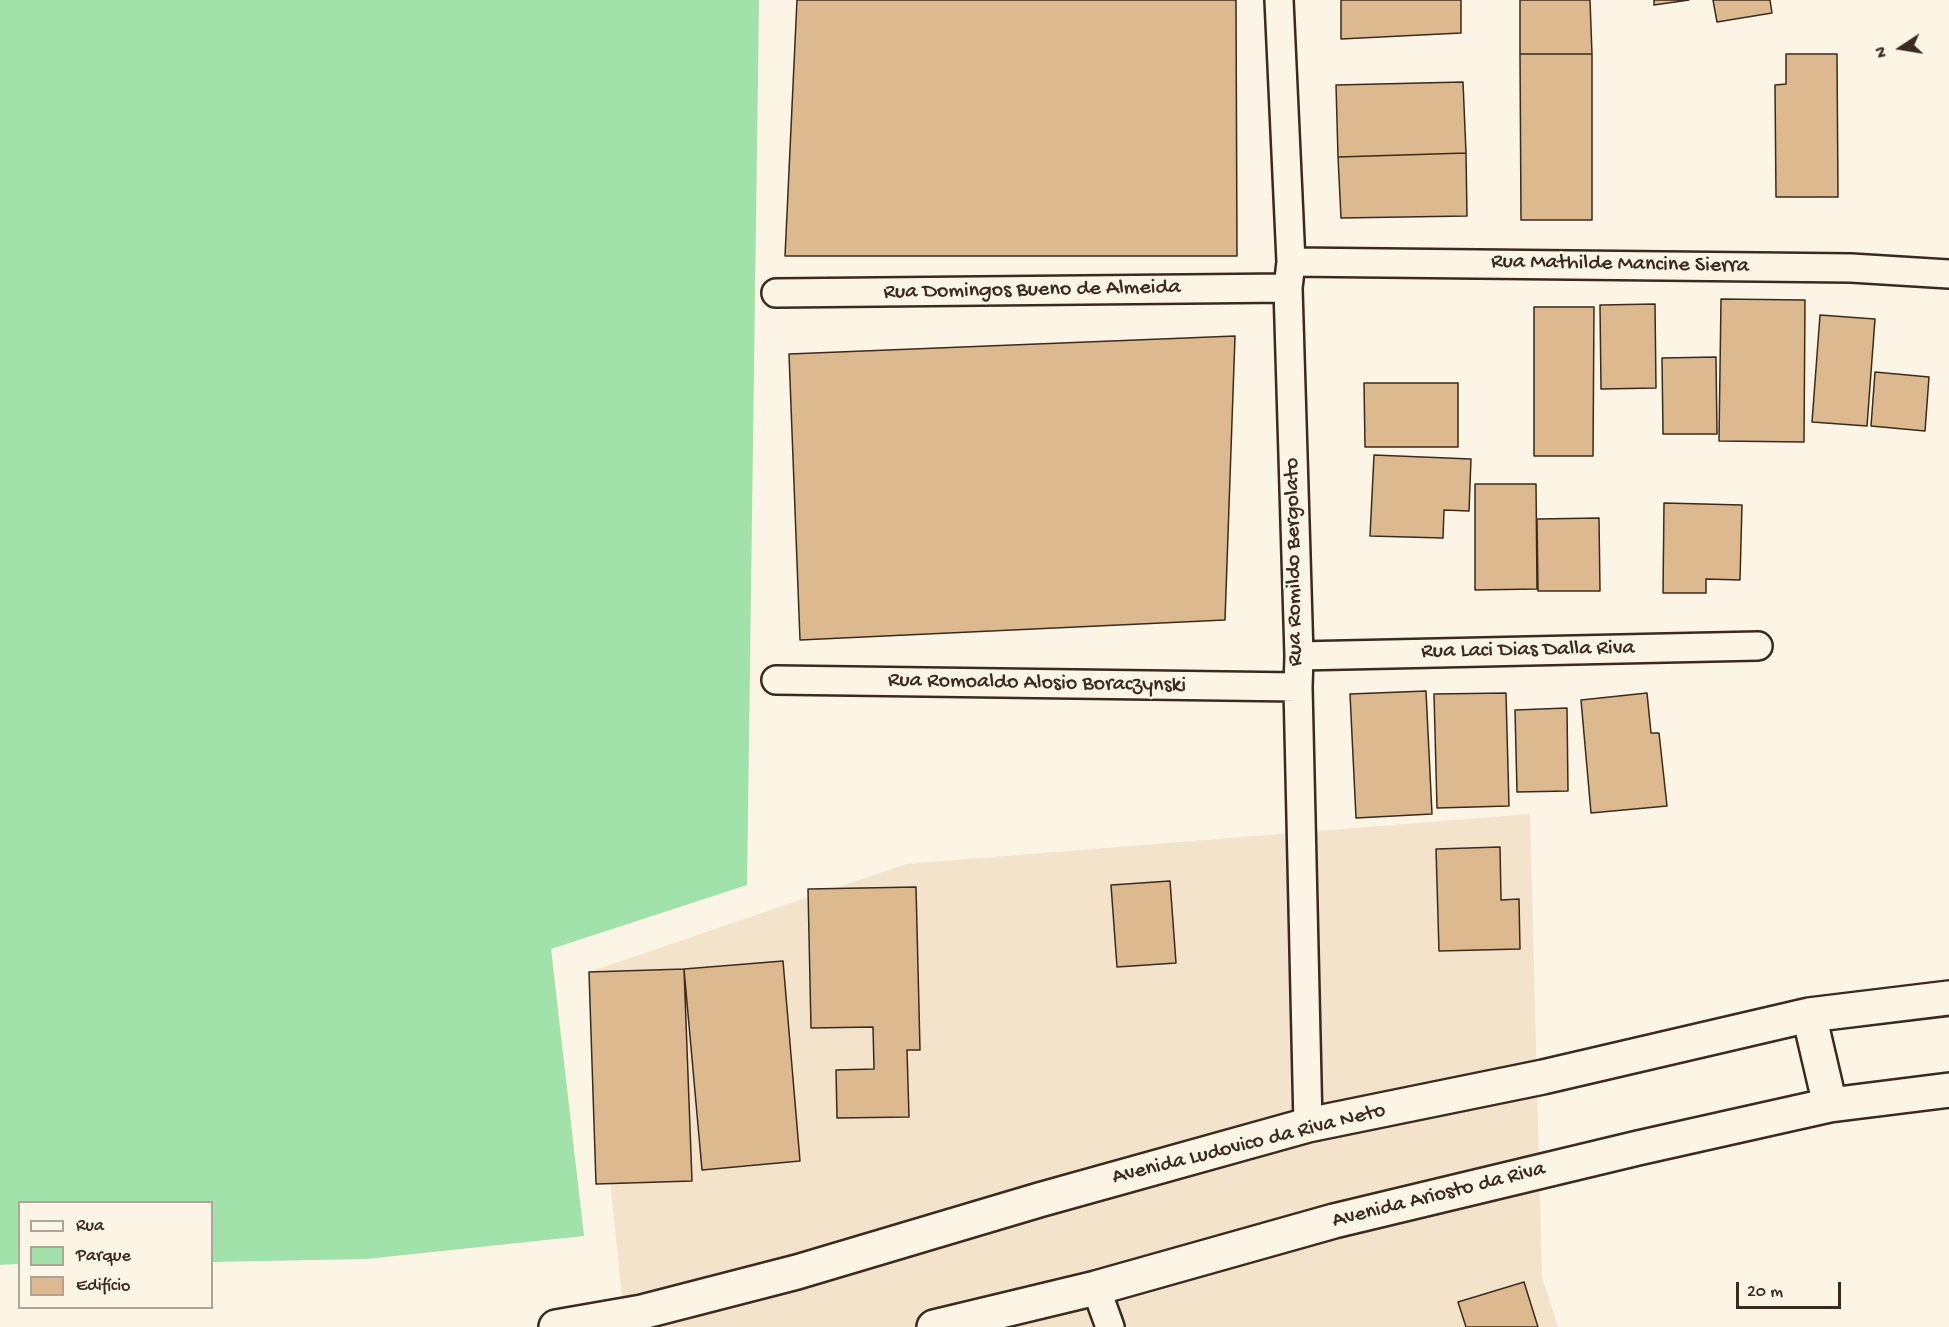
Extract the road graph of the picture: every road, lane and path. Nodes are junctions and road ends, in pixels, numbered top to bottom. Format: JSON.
{"nodes":[{"id":1,"x":1280,"y":0,"type":"edge"},
{"id":2,"x":1949,"y":274,"type":"edge"},
{"id":3,"x":1289,"y":275,"type":"junction"},
{"id":4,"x":776,"y":293,"type":"dead end"},
{"id":5,"x":1758,"y":646,"type":"dead end"},
{"id":6,"x":1299,"y":656,"type":"junction"},
{"id":7,"x":776,"y":680,"type":"dead end"},
{"id":8,"x":1298,"y":687,"type":"junction"},
{"id":9,"x":1949,"y":999,"type":"edge"},
{"id":10,"x":1809,"y":1015,"type":"junction"},
{"id":11,"x":1949,"y":1090,"type":"edge"},
{"id":12,"x":1830,"y":1105,"type":"junction"},
{"id":13,"x":1308,"y":1125,"type":"junction"},
{"id":14,"x":1096,"y":1288,"type":"junction"},
{"id":15,"x":556,"y":1327,"type":"edge"},
{"id":16,"x":934,"y":1327,"type":"edge"},
{"id":17,"x":1110,"y":1327,"type":"edge"}],
"edges":[{"from":1,"to":3,"type":"street","name":"Rua Romildo Bergolato"},
{"from":2,"to":3,"type":"street","name":"Rua Mathilde Mancine Sierra"},
{"from":3,"to":4,"type":"street","name":"Rua Domingos Bueno de Almeida"},
{"from":3,"to":6,"type":"street","name":"Rua Romildo Bergolato"},
{"from":5,"to":6,"type":"street","name":"Rua Laci Dias Dalla Riva"},
{"from":6,"to":8,"type":"street","name":"Rua Romildo Bergolato"},
{"from":7,"to":8,"type":"street","name":"Rua Romoaldo Alosio Boraczynski"},
{"from":8,"to":13,"type":"street","name":"Rua Romildo Bergolato"},
{"from":9,"to":10,"type":"street","name":"Avenida Ludovico da Riva Neto"},
{"from":10,"to":12,"type":"street"},
{"from":10,"to":13,"type":"street","name":"Avenida Ludovico da Riva Neto"},
{"from":11,"to":12,"type":"street","name":"Avenida Ariosto da Riva"},
{"from":12,"to":14,"type":"street","name":"Avenida Ariosto da Riva"},
{"from":13,"to":15,"type":"street","name":"Avenida Ludovico da Riva Neto"},
{"from":14,"to":16,"type":"street","name":"Avenida Ariosto da Riva"},
{"from":14,"to":17,"type":"street"}]}
